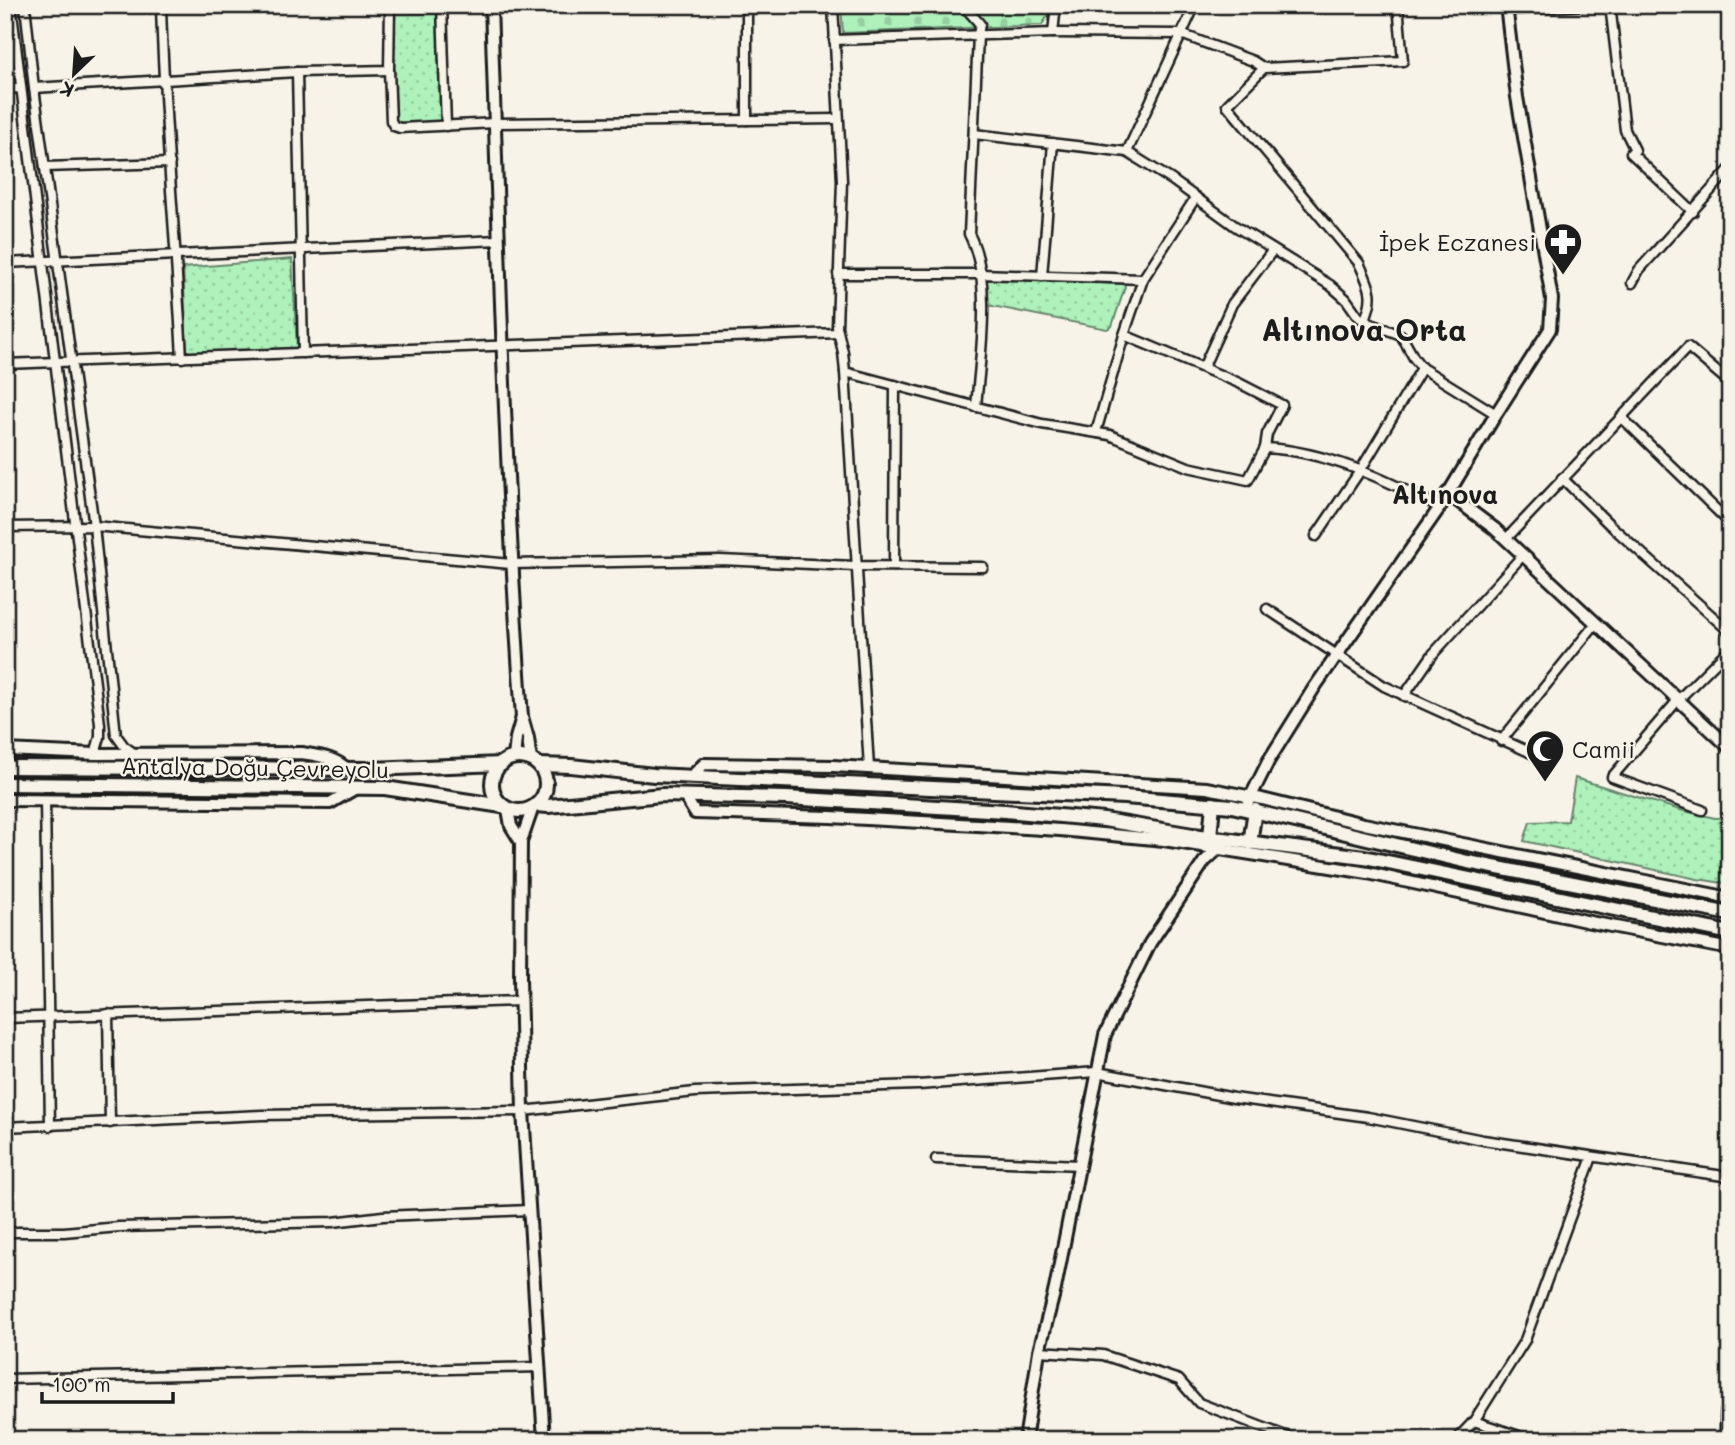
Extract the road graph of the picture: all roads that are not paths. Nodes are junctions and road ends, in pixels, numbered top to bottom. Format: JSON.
{"nodes":[{"id":1,"x":11,"y":5,"type":"edge"},
{"id":2,"x":25,"y":5,"type":"edge"},
{"id":3,"x":161,"y":5,"type":"edge"},
{"id":4,"x":390,"y":5,"type":"edge"},
{"id":5,"x":442,"y":5,"type":"edge"},
{"id":6,"x":491,"y":5,"type":"edge"},
{"id":7,"x":747,"y":5,"type":"edge"},
{"id":8,"x":833,"y":5,"type":"edge"},
{"id":9,"x":963,"y":5,"type":"edge"},
{"id":10,"x":1056,"y":5,"type":"edge"},
{"id":11,"x":1195,"y":5,"type":"edge"},
{"id":12,"x":1398,"y":5,"type":"edge"},
{"id":13,"x":1589,"y":5,"type":"edge"},
{"id":14,"x":1610,"y":5,"type":"edge"},
{"id":15,"x":1717,"y":5,"type":"edge"},
{"id":16,"x":1506,"y":8,"type":"edge"},
{"id":17,"x":1730,"y":12,"type":"edge"},
{"id":18,"x":1053,"y":33,"type":"junction"},
{"id":19,"x":1181,"y":34,"type":"junction"},
{"id":20,"x":978,"y":35,"type":"junction"},
{"id":21,"x":834,"y":40,"type":"junction"},
{"id":22,"x":1264,"y":68,"type":"junction"},
{"id":23,"x":390,"y":70,"type":"junction"},
{"id":24,"x":297,"y":72,"type":"junction"},
{"id":25,"x":163,"y":81,"type":"junction"},
{"id":26,"x":21,"y":88,"type":"junction"},
{"id":27,"x":34,"y":88,"type":"junction"},
{"id":28,"x":5,"y":89,"type":"edge"},
{"id":29,"x":838,"y":119,"type":"junction"},
{"id":30,"x":747,"y":120,"type":"junction"},
{"id":31,"x":495,"y":123,"type":"junction"},
{"id":32,"x":446,"y":126,"type":"junction"},
{"id":33,"x":974,"y":134,"type":"junction"},
{"id":34,"x":1053,"y":143,"type":"junction"},
{"id":35,"x":1127,"y":152,"type":"junction"},
{"id":36,"x":170,"y":163,"type":"junction"},
{"id":37,"x":45,"y":167,"type":"junction"},
{"id":38,"x":1730,"y":169,"type":"edge"},
{"id":39,"x":1196,"y":197,"type":"junction"},
{"id":40,"x":1693,"y":212,"type":"junction"},
{"id":41,"x":499,"y":240,"type":"junction"},
{"id":42,"x":301,"y":250,"type":"junction"},
{"id":43,"x":1273,"y":250,"type":"junction"},
{"id":44,"x":177,"y":255,"type":"junction"},
{"id":45,"x":58,"y":260,"type":"junction"},
{"id":46,"x":42,"y":261,"type":"junction"},
{"id":47,"x":5,"y":262,"type":"edge"},
{"id":48,"x":838,"y":274,"type":"junction"},
{"id":49,"x":980,"y":274,"type":"junction"},
{"id":50,"x":1042,"y":276,"type":"junction"},
{"id":51,"x":1143,"y":279,"type":"junction"},
{"id":52,"x":1632,"y":283,"type":"dead end"},
{"id":53,"x":1364,"y":321,"type":"junction"},
{"id":54,"x":838,"y":332,"type":"junction"},
{"id":55,"x":1124,"y":334,"type":"junction"},
{"id":56,"x":502,"y":346,"type":"junction"},
{"id":57,"x":303,"y":353,"type":"junction"},
{"id":58,"x":182,"y":358,"type":"junction"},
{"id":59,"x":73,"y":362,"type":"junction"},
{"id":60,"x":56,"y":363,"type":"junction"},
{"id":61,"x":5,"y":364,"type":"edge"},
{"id":62,"x":1203,"y":368,"type":"junction"},
{"id":63,"x":1422,"y":368,"type":"junction"},
{"id":64,"x":845,"y":372,"type":"junction"},
{"id":65,"x":1730,"y":383,"type":"edge"},
{"id":66,"x":895,"y":385,"type":"junction"},
{"id":67,"x":976,"y":407,"type":"junction"},
{"id":68,"x":1496,"y":414,"type":"junction"},
{"id":69,"x":1621,"y":417,"type":"junction"},
{"id":70,"x":1096,"y":432,"type":"junction"},
{"id":71,"x":1265,"y":448,"type":"junction"},
{"id":72,"x":1360,"y":471,"type":"junction"},
{"id":73,"x":1562,"y":478,"type":"junction"},
{"id":74,"x":1447,"y":493,"type":"junction"},
{"id":75,"x":1440,"y":507,"type":"junction"},
{"id":76,"x":1730,"y":523,"type":"edge"},
{"id":77,"x":75,"y":526,"type":"junction"},
{"id":78,"x":93,"y":526,"type":"junction"},
{"id":79,"x":5,"y":527,"type":"edge"},
{"id":80,"x":1316,"y":536,"type":"dead end"},
{"id":81,"x":1506,"y":539,"type":"junction"},
{"id":82,"x":1523,"y":555,"type":"junction"},
{"id":83,"x":511,"y":564,"type":"junction"},
{"id":84,"x":855,"y":566,"type":"junction"},
{"id":85,"x":894,"y":566,"type":"junction"},
{"id":86,"x":983,"y":567,"type":"dead end"},
{"id":87,"x":1267,"y":609,"type":"dead end"},
{"id":88,"x":1596,"y":623,"type":"junction"},
{"id":89,"x":1730,"y":632,"type":"edge"},
{"id":90,"x":1730,"y":648,"type":"edge"},
{"id":91,"x":1337,"y":655,"type":"junction"},
{"id":92,"x":1404,"y":696,"type":"junction"},
{"id":93,"x":1678,"y":700,"type":"junction"},
{"id":94,"x":522,"y":717,"type":"junction"},
{"id":95,"x":1501,"y":741,"type":"junction"},
{"id":96,"x":1730,"y":748,"type":"edge"},
{"id":97,"x":5,"y":750,"type":"edge"},
{"id":98,"x":95,"y":754,"type":"junction"},
{"id":99,"x":135,"y":754,"type":"junction"},
{"id":100,"x":1538,"y":756,"type":"dead end"},
{"id":101,"x":514,"y":758,"type":"junction"},
{"id":102,"x":535,"y":763,"type":"junction"},
{"id":103,"x":502,"y":764,"type":"junction"},
{"id":104,"x":5,"y":766,"type":"edge"},
{"id":105,"x":869,"y":768,"type":"junction"},
{"id":106,"x":347,"y":769,"type":"junction"},
{"id":107,"x":691,"y":777,"type":"junction"},
{"id":108,"x":5,"y":784,"type":"edge"},
{"id":109,"x":356,"y":788,"type":"junction"},
{"id":110,"x":684,"y":795,"type":"junction"},
{"id":111,"x":5,"y":800,"type":"edge"},
{"id":112,"x":45,"y":800,"type":"junction"},
{"id":113,"x":1213,"y":804,"type":"junction"},
{"id":114,"x":1250,"y":805,"type":"junction"},
{"id":115,"x":534,"y":806,"type":"junction"},
{"id":116,"x":505,"y":807,"type":"junction"},
{"id":117,"x":1702,"y":810,"type":"dead end"},
{"id":118,"x":1210,"y":837,"type":"junction"},
{"id":119,"x":521,"y":842,"type":"junction"},
{"id":120,"x":1250,"y":843,"type":"junction"},
{"id":121,"x":1223,"y":845,"type":"junction"},
{"id":122,"x":1728,"y":899,"type":"edge"},
{"id":123,"x":1730,"y":914,"type":"edge"},
{"id":124,"x":1730,"y":933,"type":"edge"},
{"id":125,"x":1728,"y":947,"type":"edge"},
{"id":126,"x":520,"y":1001,"type":"junction"},
{"id":127,"x":108,"y":1014,"type":"junction"},
{"id":128,"x":50,"y":1016,"type":"junction"},
{"id":129,"x":5,"y":1018,"type":"edge"},
{"id":130,"x":1097,"y":1072,"type":"junction"},
{"id":131,"x":523,"y":1111,"type":"junction"},
{"id":132,"x":110,"y":1123,"type":"junction"},
{"id":133,"x":50,"y":1126,"type":"junction"},
{"id":134,"x":5,"y":1127,"type":"edge"},
{"id":135,"x":1592,"y":1157,"type":"junction"},
{"id":136,"x":936,"y":1159,"type":"dead end"},
{"id":137,"x":1080,"y":1165,"type":"junction"},
{"id":138,"x":1730,"y":1177,"type":"edge"},
{"id":139,"x":530,"y":1210,"type":"junction"},
{"id":140,"x":5,"y":1232,"type":"edge"},
{"id":141,"x":1040,"y":1351,"type":"junction"},
{"id":142,"x":540,"y":1367,"type":"junction"},
{"id":143,"x":5,"y":1379,"type":"edge"},
{"id":144,"x":1730,"y":1401,"type":"edge"},
{"id":145,"x":1474,"y":1421,"type":"junction"},
{"id":146,"x":544,"y":1440,"type":"edge"},
{"id":147,"x":1025,"y":1440,"type":"edge"},
{"id":148,"x":1296,"y":1440,"type":"edge"},
{"id":149,"x":1457,"y":1440,"type":"edge"},
{"id":150,"x":1531,"y":1440,"type":"edge"},
{"id":151,"x":1726,"y":1440,"type":"edge"}],
"edges":[{"from":1,"to":26,"type":"street"},
{"from":2,"to":27,"type":"street"},
{"from":3,"to":25,"type":"street"},
{"from":4,"to":23,"type":"street"},
{"from":5,"to":32,"type":"street"},
{"from":6,"to":31,"type":"street"},
{"from":7,"to":30,"type":"street"},
{"from":8,"to":21,"type":"street"},
{"from":9,"to":20,"type":"street"},
{"from":10,"to":18,"type":"street"},
{"from":11,"to":19,"type":"street"},
{"from":12,"to":22,"type":"street"},
{"from":13,"to":16,"type":"street"},
{"from":14,"to":40,"type":"street"},
{"from":15,"to":17,"type":"street"},
{"from":16,"to":68,"type":"street"},
{"from":18,"to":19,"type":"street"},
{"from":18,"to":20,"type":"street"},
{"from":19,"to":22,"type":"street"},
{"from":19,"to":35,"type":"street"},
{"from":20,"to":21,"type":"street"},
{"from":20,"to":33,"type":"street"},
{"from":21,"to":29,"type":"street"},
{"from":22,"to":53,"type":"street"},
{"from":23,"to":24,"type":"street"},
{"from":23,"to":32,"type":"street"},
{"from":24,"to":25,"type":"street"},
{"from":24,"to":42,"type":"street"},
{"from":25,"to":27,"type":"street"},
{"from":25,"to":36,"type":"street"},
{"from":26,"to":28,"type":"street"},
{"from":26,"to":46,"type":"street"},
{"from":27,"to":37,"type":"street"},
{"from":29,"to":30,"type":"street"},
{"from":29,"to":48,"type":"street"},
{"from":30,"to":31,"type":"street"},
{"from":31,"to":32,"type":"street"},
{"from":31,"to":41,"type":"street"},
{"from":33,"to":34,"type":"street"},
{"from":33,"to":49,"type":"street"},
{"from":34,"to":35,"type":"street"},
{"from":34,"to":50,"type":"street"},
{"from":35,"to":39,"type":"street"},
{"from":36,"to":37,"type":"street"},
{"from":36,"to":44,"type":"street"},
{"from":37,"to":45,"type":"street"},
{"from":38,"to":40,"type":"street"},
{"from":39,"to":43,"type":"street"},
{"from":39,"to":51,"type":"street"},
{"from":40,"to":52,"type":"street"},
{"from":41,"to":42,"type":"street"},
{"from":41,"to":56,"type":"street"},
{"from":42,"to":44,"type":"street"},
{"from":42,"to":57,"type":"street"},
{"from":43,"to":53,"type":"street"},
{"from":43,"to":62,"type":"street"},
{"from":44,"to":45,"type":"street"},
{"from":44,"to":58,"type":"street"},
{"from":45,"to":46,"type":"street"},
{"from":45,"to":59,"type":"street"},
{"from":46,"to":47,"type":"street"},
{"from":46,"to":60,"type":"street"},
{"from":48,"to":49,"type":"street"},
{"from":48,"to":54,"type":"street"},
{"from":49,"to":50,"type":"street"},
{"from":49,"to":67,"type":"street"},
{"from":50,"to":51,"type":"street"},
{"from":51,"to":55,"type":"street"},
{"from":53,"to":63,"type":"street"},
{"from":54,"to":56,"type":"street"},
{"from":54,"to":64,"type":"street"},
{"from":55,"to":62,"type":"street"},
{"from":55,"to":70,"type":"street"},
{"from":56,"to":57,"type":"street"},
{"from":56,"to":83,"type":"street"},
{"from":57,"to":58,"type":"street"},
{"from":58,"to":59,"type":"street"},
{"from":59,"to":60,"type":"street"},
{"from":59,"to":78,"type":"street"},
{"from":60,"to":61,"type":"street"},
{"from":60,"to":77,"type":"street"},
{"from":62,"to":71,"type":"street"},
{"from":63,"to":68,"type":"street"},
{"from":63,"to":72,"type":"street"},
{"from":64,"to":66,"type":"street"},
{"from":64,"to":84,"type":"street"},
{"from":65,"to":69,"type":"street"},
{"from":66,"to":67,"type":"street"},
{"from":66,"to":85,"type":"street"},
{"from":67,"to":70,"type":"street"},
{"from":68,"to":74,"type":"street"},
{"from":69,"to":73,"type":"street"},
{"from":69,"to":76,"type":"street"},
{"from":70,"to":71,"type":"street"},
{"from":71,"to":72,"type":"street"},
{"from":72,"to":75,"type":"street"},
{"from":72,"to":80,"type":"street"},
{"from":73,"to":81,"type":"street"},
{"from":73,"to":89,"type":"street"},
{"from":74,"to":75,"type":"street"},
{"from":74,"to":81,"type":"street"},
{"from":75,"to":91,"type":"street"},
{"from":77,"to":78,"type":"street"},
{"from":77,"to":79,"type":"street"},
{"from":77,"to":98,"type":"street"},
{"from":78,"to":83,"type":"street"},
{"from":78,"to":99,"type":"street"},
{"from":81,"to":82,"type":"street"},
{"from":82,"to":88,"type":"street"},
{"from":82,"to":92,"type":"street"},
{"from":83,"to":84,"type":"street"},
{"from":83,"to":94,"type":"street"},
{"from":84,"to":85,"type":"street"},
{"from":84,"to":105,"type":"street"},
{"from":85,"to":86,"type":"street"},
{"from":87,"to":91,"type":"street"},
{"from":88,"to":93,"type":"street"},
{"from":88,"to":95,"type":"street"},
{"from":90,"to":93,"type":"street"},
{"from":91,"to":92,"type":"street"},
{"from":91,"to":114,"type":"street"},
{"from":92,"to":95,"type":"street"},
{"from":93,"to":96,"type":"street"},
{"from":93,"to":117,"type":"street"},
{"from":94,"to":101,"type":"street"},
{"from":94,"to":102,"type":"street"},
{"from":95,"to":100,"type":"street"},
{"from":97,"to":98,"type":"street"},
{"from":98,"to":99,"type":"street"},
{"from":99,"to":106,"type":"street"},
{"from":101,"to":102,"type":"main road"},
{"from":101,"to":103,"type":"main road"},
{"from":102,"to":107,"type":"main road"},
{"from":102,"to":115,"type":"main road"},
{"from":103,"to":106,"type":"main road","name":"Antalya Doğu Çevreyolu"},
{"from":103,"to":116,"type":"main road"},
{"from":104,"to":106,"type":"main road","name":"Antalya Doğu Çevreyolu"},
{"from":105,"to":107,"type":"street"},
{"from":105,"to":114,"type":"street"},
{"from":107,"to":113,"type":"main road"},
{"from":108,"to":109,"type":"main road","name":"Antalya Doğu Çevreyolu"},
{"from":109,"to":112,"type":"street"},
{"from":109,"to":116,"type":"main road","name":"Antalya Doğu Çevreyolu"},
{"from":110,"to":115,"type":"main road"},
{"from":110,"to":118,"type":"main road"},
{"from":110,"to":121,"type":"street"},
{"from":111,"to":112,"type":"street"},
{"from":112,"to":128,"type":"street"},
{"from":113,"to":114,"type":"main road"},
{"from":113,"to":118,"type":"main road"},
{"from":114,"to":120,"type":"main road"},
{"from":114,"to":122,"type":"street"},
{"from":114,"to":123,"type":"main road"},
{"from":115,"to":116,"type":"main road"},
{"from":115,"to":119,"type":"street"},
{"from":116,"to":119,"type":"street"},
{"from":118,"to":121,"type":"main road"},
{"from":119,"to":126,"type":"street"},
{"from":120,"to":121,"type":"main road"},
{"from":120,"to":124,"type":"main road"},
{"from":121,"to":125,"type":"street"},
{"from":121,"to":130,"type":"street"},
{"from":126,"to":127,"type":"street"},
{"from":126,"to":131,"type":"street"},
{"from":127,"to":128,"type":"street"},
{"from":127,"to":132,"type":"street"},
{"from":128,"to":129,"type":"street"},
{"from":128,"to":133,"type":"street"},
{"from":130,"to":131,"type":"street"},
{"from":130,"to":135,"type":"street"},
{"from":130,"to":137,"type":"street"},
{"from":131,"to":132,"type":"street"},
{"from":131,"to":139,"type":"street"},
{"from":132,"to":133,"type":"street"},
{"from":133,"to":134,"type":"street"},
{"from":135,"to":138,"type":"street"},
{"from":135,"to":145,"type":"street"},
{"from":136,"to":137,"type":"street"},
{"from":137,"to":141,"type":"street"},
{"from":139,"to":140,"type":"street"},
{"from":139,"to":142,"type":"street"},
{"from":141,"to":147,"type":"street"},
{"from":141,"to":148,"type":"street"},
{"from":142,"to":143,"type":"street"},
{"from":142,"to":146,"type":"street"},
{"from":144,"to":151,"type":"street"},
{"from":145,"to":149,"type":"street"},
{"from":145,"to":150,"type":"street"}]}
